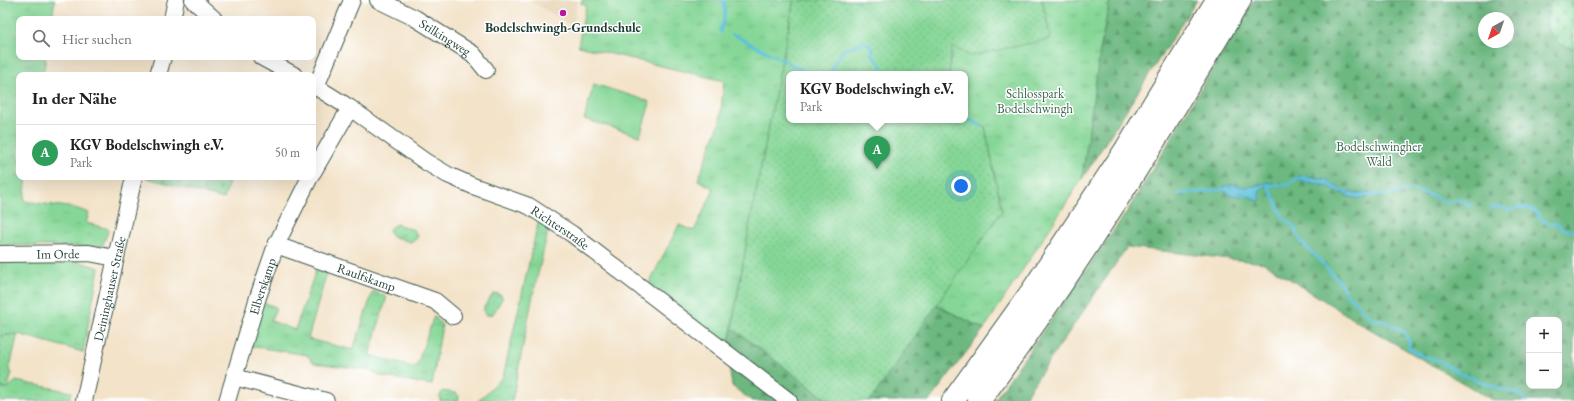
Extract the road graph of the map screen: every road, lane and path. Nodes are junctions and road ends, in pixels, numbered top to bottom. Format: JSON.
{"nodes":[{"id":1,"x":176,"y":0,"type":"edge"},
{"id":2,"x":193,"y":0,"type":"edge"},
{"id":3,"x":352,"y":0,"type":"edge"},
{"id":4,"x":378,"y":0,"type":"edge"},
{"id":5,"x":1217,"y":0,"type":"edge"},
{"id":6,"x":1240,"y":0,"type":"edge"},
{"id":7,"x":173,"y":16,"type":"edge"},
{"id":8,"x":211,"y":16,"type":"edge"},
{"id":9,"x":162,"y":60,"type":"edge"},
{"id":10,"x":266,"y":60,"type":"edge"},
{"id":11,"x":486,"y":70,"type":"dead end"},
{"id":12,"x":159,"y":72,"type":"edge"},
{"id":13,"x":288,"y":72,"type":"edge"},
{"id":14,"x":316,"y":84,"type":"edge"},
{"id":15,"x":316,"y":87,"type":"edge"},
{"id":16,"x":350,"y":108,"type":"junction"},
{"id":17,"x":316,"y":167,"type":"edge"},
{"id":18,"x":133,"y":180,"type":"edge"},
{"id":19,"x":308,"y":180,"type":"edge"},
{"id":20,"x":276,"y":245,"type":"junction"},
{"id":21,"x":0,"y":254,"type":"edge"},
{"id":22,"x":115,"y":258,"type":"junction"},
{"id":23,"x":453,"y":316,"type":"dead end"},
{"id":24,"x":234,"y":377,"type":"junction"},
{"id":25,"x":84,"y":401,"type":"edge"},
{"id":26,"x":227,"y":401,"type":"edge"},
{"id":27,"x":326,"y":401,"type":"edge"},
{"id":28,"x":789,"y":401,"type":"edge"},
{"id":29,"x":953,"y":401,"type":"edge"},
{"id":30,"x":979,"y":401,"type":"edge"}],
"edges":[{"from":1,"to":7,"type":"street"},
{"from":2,"to":8,"type":"street"},
{"from":3,"to":14,"type":"street"},
{"from":4,"to":11,"type":"street","name":"Stilkingweg"},
{"from":5,"to":29,"type":"highway"},
{"from":6,"to":30,"type":"highway"},
{"from":9,"to":12,"type":"street"},
{"from":10,"to":13,"type":"street"},
{"from":15,"to":16,"type":"street","name":"Richterstraße"},
{"from":16,"to":17,"type":"street"},
{"from":16,"to":28,"type":"street","name":"Richterstraße"},
{"from":18,"to":22,"type":"street","name":"Deininghauser Straße"},
{"from":19,"to":20,"type":"street","name":"Elberskamp"},
{"from":20,"to":23,"type":"street","name":"Raulfskamp"},
{"from":20,"to":24,"type":"street","name":"Elberskamp"},
{"from":21,"to":22,"type":"street","name":"Im Orde"},
{"from":22,"to":25,"type":"street","name":"Deininghauser Straße"},
{"from":24,"to":26,"type":"street","name":"Elberskamp"},
{"from":24,"to":27,"type":"street"}]}
